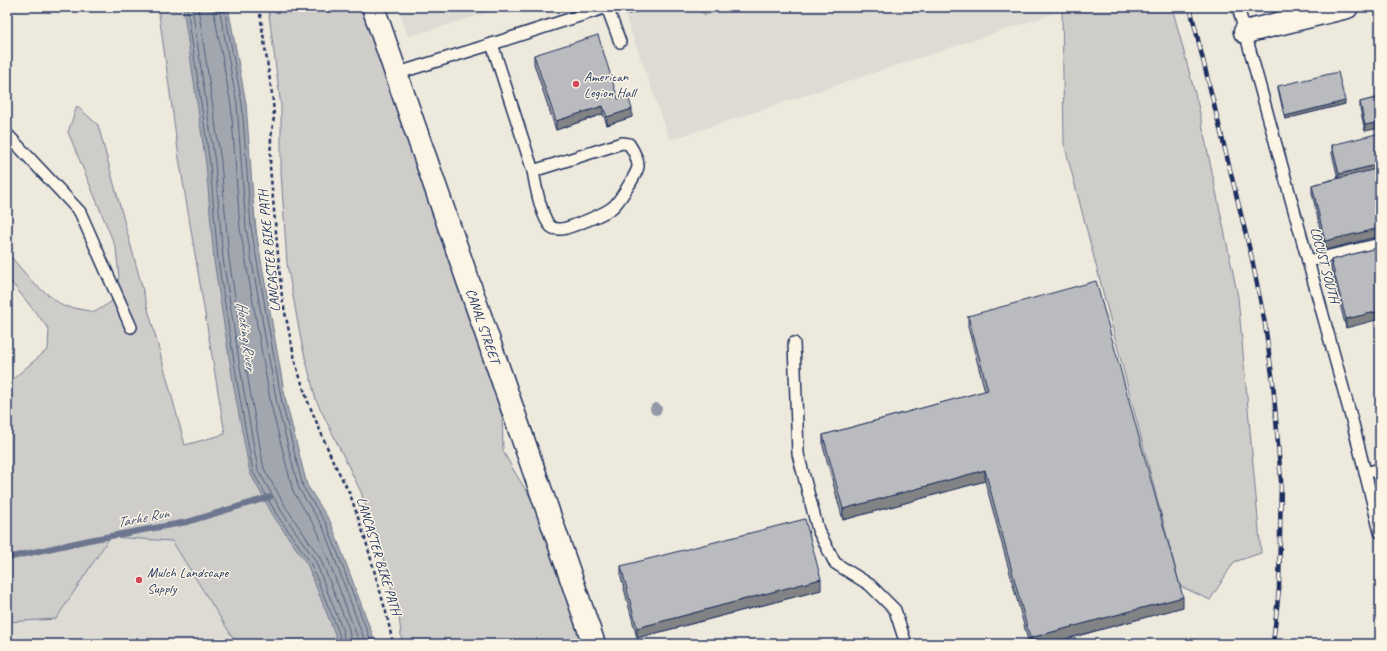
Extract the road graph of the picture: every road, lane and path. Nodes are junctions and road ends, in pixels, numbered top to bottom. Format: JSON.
{"nodes":[{"id":1,"x":259,"y":7,"type":"edge"},
{"id":2,"x":373,"y":7,"type":"edge"},
{"id":3,"x":1238,"y":7,"type":"edge"},
{"id":4,"x":1347,"y":7,"type":"edge"},
{"id":5,"x":1245,"y":32,"type":"junction"},
{"id":6,"x":620,"y":42,"type":"dead end"},
{"id":7,"x":492,"y":44,"type":"junction"},
{"id":8,"x":395,"y":74,"type":"junction"},
{"id":9,"x":7,"y":134,"type":"edge"},
{"id":10,"x":533,"y":171,"type":"junction"},
{"id":11,"x":1380,"y":244,"type":"edge"},
{"id":12,"x":1308,"y":261,"type":"junction"},
{"id":13,"x":131,"y":327,"type":"dead end"},
{"id":14,"x":794,"y":343,"type":"dead end"},
{"id":15,"x":1380,"y":469,"type":"edge"},
{"id":16,"x":1365,"y":473,"type":"junction"},
{"id":17,"x":1380,"y":532,"type":"edge"},
{"id":18,"x":392,"y":644,"type":"edge"},
{"id":19,"x":594,"y":644,"type":"edge"},
{"id":20,"x":906,"y":644,"type":"edge"}],
"edges":[{"from":1,"to":18,"type":"path","name":"LANCASTER BIKE PATH"},
{"from":2,"to":8,"type":"street","name":"CANAL STREET"},
{"from":3,"to":5,"type":"lane","name":"LOCUST SOUTH"},
{"from":4,"to":5,"type":"street"},
{"from":5,"to":12,"type":"lane","name":"LOCUST SOUTH"},
{"from":6,"to":7,"type":"lane"},
{"from":7,"to":8,"type":"lane"},
{"from":7,"to":10,"type":"lane"},
{"from":8,"to":19,"type":"street","name":"CANAL STREET"},
{"from":9,"to":13,"type":"lane"},
{"from":10,"to":10,"type":"lane"},
{"from":11,"to":12,"type":"lane"},
{"from":12,"to":16,"type":"lane","name":"LOCUST SOUTH"},
{"from":14,"to":20,"type":"lane"},
{"from":15,"to":16,"type":"lane"},
{"from":16,"to":17,"type":"lane","name":"LOCUST SOUTH"}]}
